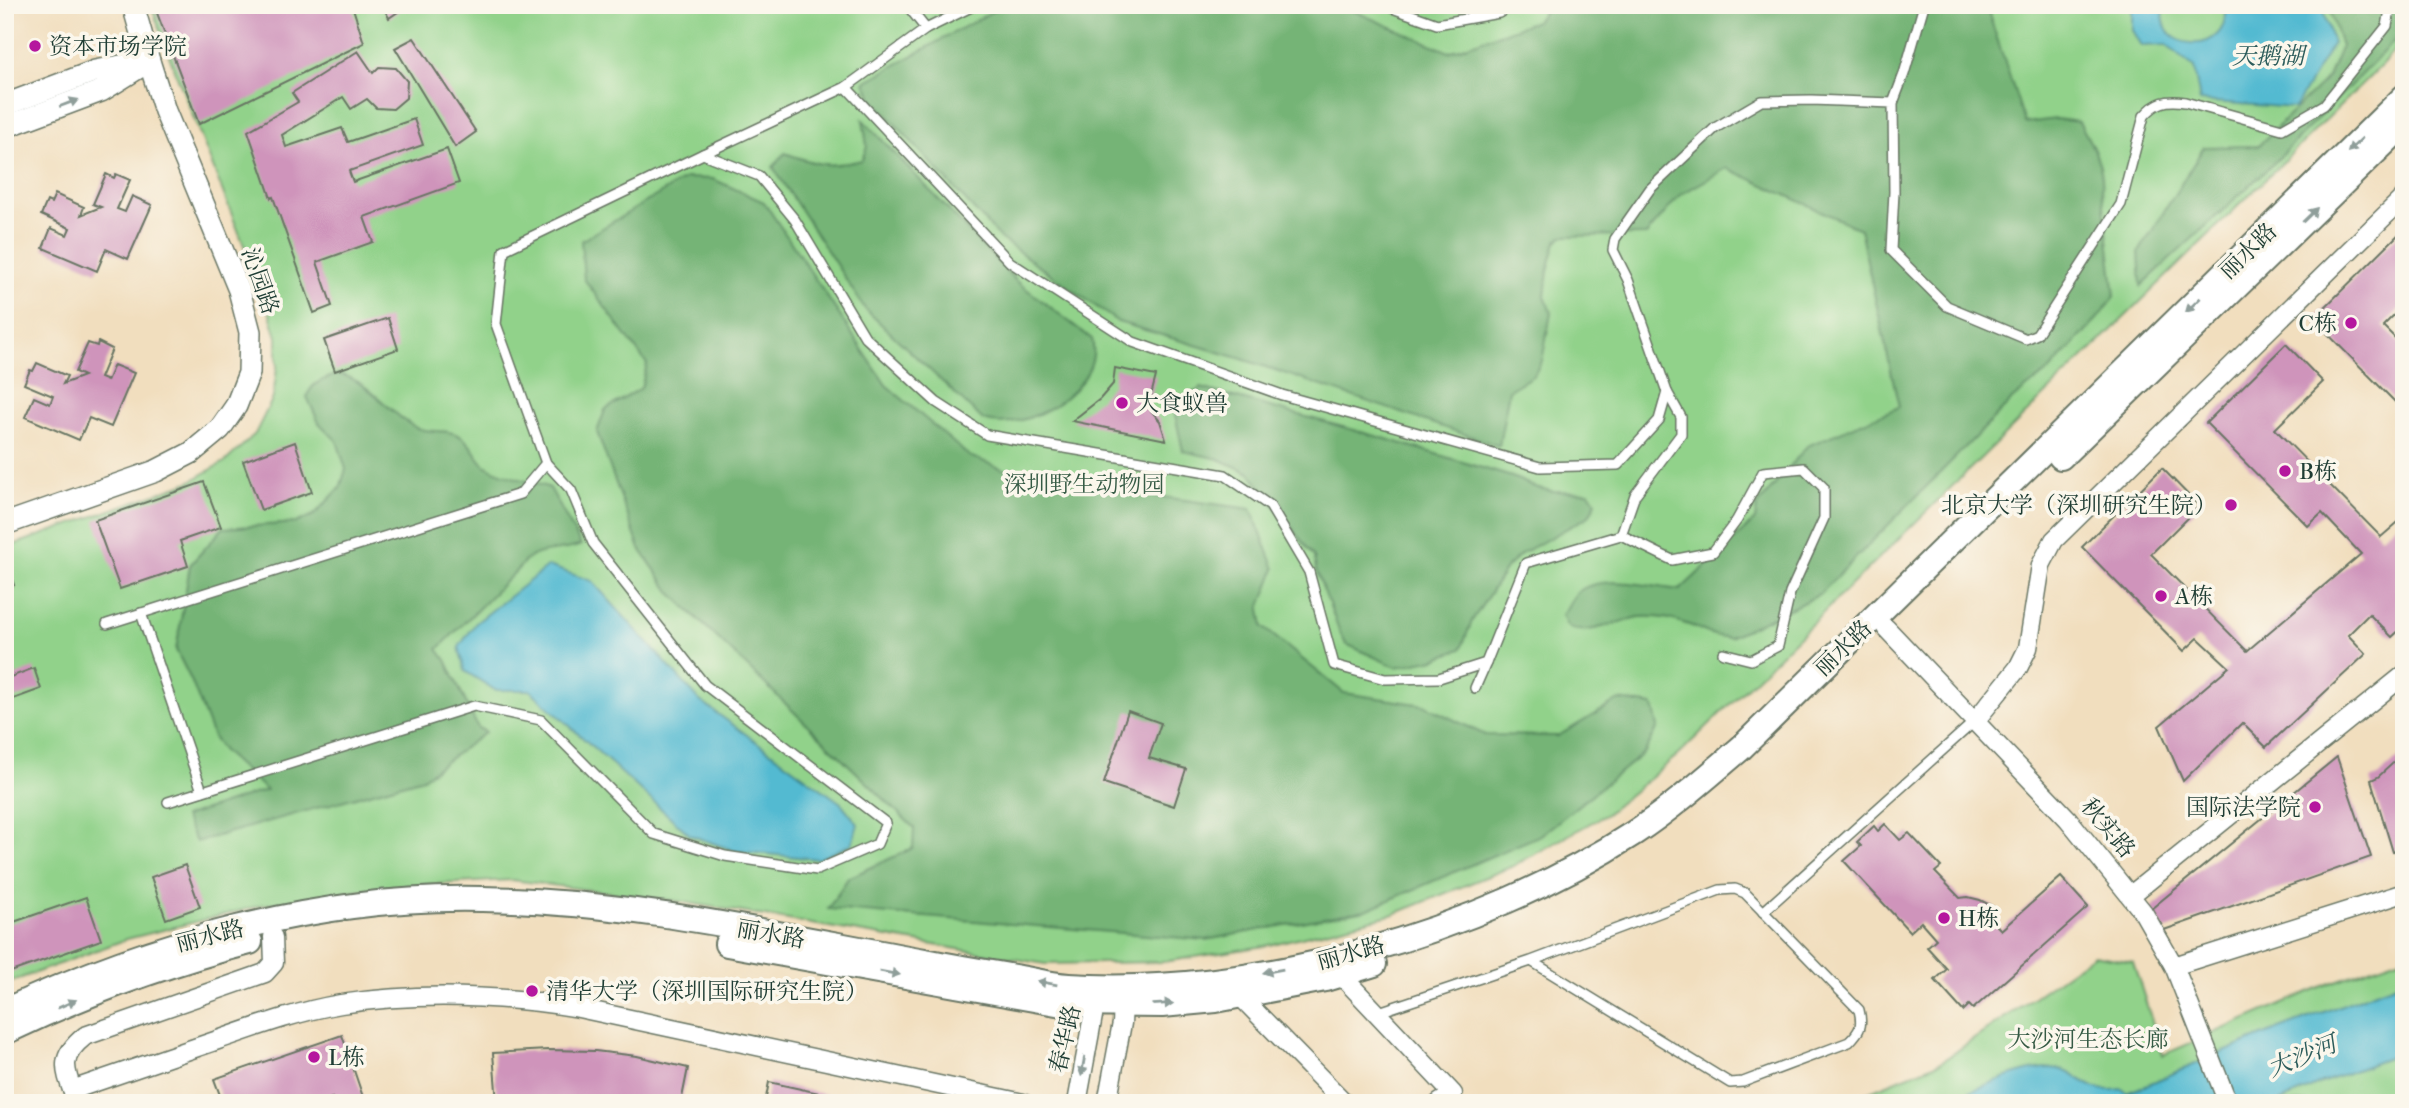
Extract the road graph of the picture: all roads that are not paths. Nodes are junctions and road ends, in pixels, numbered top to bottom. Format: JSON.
{"nodes":[{"id":1,"x":133,"y":5,"type":"edge"},
{"id":2,"x":908,"y":5,"type":"edge"},
{"id":3,"x":975,"y":5,"type":"edge"},
{"id":4,"x":1384,"y":5,"type":"edge"},
{"id":5,"x":1511,"y":5,"type":"edge"},
{"id":6,"x":1924,"y":5,"type":"edge"},
{"id":7,"x":2391,"y":5,"type":"edge"},
{"id":8,"x":926,"y":29,"type":"junction"},
{"id":9,"x":149,"y":61,"type":"junction"},
{"id":10,"x":846,"y":87,"type":"junction"},
{"id":11,"x":2404,"y":97,"type":"edge"},
{"id":12,"x":1893,"y":103,"type":"junction"},
{"id":13,"x":5,"y":105,"type":"edge"},
{"id":14,"x":2404,"y":124,"type":"edge"},
{"id":15,"x":5,"y":127,"type":"edge"},
{"id":16,"x":703,"y":154,"type":"junction"},
{"id":17,"x":2404,"y":197,"type":"edge"},
{"id":18,"x":1667,"y":392,"type":"junction"},
{"id":19,"x":546,"y":463,"type":"junction"},
{"id":20,"x":5,"y":524,"type":"edge"},
{"id":21,"x":1621,"y":535,"type":"junction"},
{"id":22,"x":141,"y":612,"type":"junction"},
{"id":23,"x":107,"y":624,"type":"dead end"},
{"id":24,"x":1886,"y":628,"type":"junction"},
{"id":25,"x":1723,"y":653,"type":"dead end"},
{"id":26,"x":1486,"y":663,"type":"junction"},
{"id":27,"x":2404,"y":675,"type":"edge"},
{"id":28,"x":1475,"y":688,"type":"dead end"},
{"id":29,"x":1976,"y":720,"type":"junction"},
{"id":30,"x":202,"y":791,"type":"junction"},
{"id":31,"x":169,"y":802,"type":"dead end"},
{"id":32,"x":2404,"y":894,"type":"edge"},
{"id":33,"x":2131,"y":895,"type":"junction"},
{"id":34,"x":1763,"y":912,"type":"junction"},
{"id":35,"x":273,"y":937,"type":"junction"},
{"id":36,"x":1531,"y":961,"type":"junction"},
{"id":37,"x":2174,"y":966,"type":"junction"},
{"id":38,"x":1340,"y":974,"type":"junction"},
{"id":39,"x":1240,"y":996,"type":"junction"},
{"id":40,"x":1110,"y":999,"type":"junction"},
{"id":41,"x":5,"y":1011,"type":"edge"},
{"id":42,"x":1376,"y":1013,"type":"junction"},
{"id":43,"x":5,"y":1032,"type":"edge"},
{"id":44,"x":75,"y":1096,"type":"edge"},
{"id":45,"x":1023,"y":1103,"type":"edge"},
{"id":46,"x":1077,"y":1103,"type":"edge"},
{"id":47,"x":1107,"y":1103,"type":"edge"},
{"id":48,"x":1345,"y":1103,"type":"edge"},
{"id":49,"x":1439,"y":1103,"type":"edge"},
{"id":50,"x":2228,"y":1103,"type":"edge"}],
"edges":[{"from":1,"to":9,"type":"street","name":"沁园路"},
{"from":2,"to":8,"type":"lane"},
{"from":3,"to":8,"type":"lane"},
{"from":4,"to":5,"type":"lane"},
{"from":6,"to":12,"type":"lane"},
{"from":7,"to":12,"type":"lane"},
{"from":8,"to":10,"type":"lane"},
{"from":9,"to":13,"type":"street"},
{"from":15,"to":9,"type":"street","one_way":true},
{"from":9,"to":20,"type":"street","name":"沁园路"},
{"from":10,"to":16,"type":"lane"},
{"from":10,"to":18,"type":"lane"},
{"from":11,"to":40,"type":"main road","name":"丽水路","one_way":true},
{"from":12,"to":18,"type":"lane"},
{"from":24,"to":14,"type":"main road","name":"丽水路","one_way":true},
{"from":16,"to":19,"type":"lane"},
{"from":16,"to":26,"type":"lane"},
{"from":17,"to":29,"type":"street"},
{"from":18,"to":21,"type":"lane"},
{"from":19,"to":22,"type":"lane"},
{"from":19,"to":30,"type":"lane"},
{"from":21,"to":25,"type":"lane"},
{"from":21,"to":26,"type":"lane"},
{"from":22,"to":23,"type":"lane"},
{"from":22,"to":30,"type":"lane"},
{"from":24,"to":29,"type":"street","name":"秋实路"},
{"from":24,"to":38,"type":"main road","name":"丽水路"},
{"from":26,"to":28,"type":"lane"},
{"from":27,"to":33,"type":"street"},
{"from":29,"to":33,"type":"street","name":"秋实路"},
{"from":29,"to":34,"type":"lane"},
{"from":30,"to":31,"type":"lane"},
{"from":32,"to":37,"type":"street"},
{"from":33,"to":37,"type":"street","name":"秋实路"},
{"from":34,"to":36,"type":"lane"},
{"from":34,"to":36,"type":"lane"},
{"from":35,"to":40,"type":"main road","name":"丽水路","one_way":true},
{"from":43,"to":35,"type":"main road","name":"丽水路","one_way":true},
{"from":35,"to":44,"type":"street"},
{"from":36,"to":42,"type":"lane"},
{"from":37,"to":50,"type":"street","name":"秋实路"},
{"from":38,"to":39,"type":"main road","name":"丽水路"},
{"from":38,"to":42,"type":"street"},
{"from":40,"to":39,"type":"main road","name":"丽水路","one_way":true},
{"from":39,"to":48,"type":"street"},
{"from":40,"to":41,"type":"main road","name":"丽水路","one_way":true},
{"from":40,"to":46,"type":"street","name":"春华路","one_way":true},
{"from":40,"to":47,"type":"street"},
{"from":42,"to":49,"type":"street"},
{"from":44,"to":45,"type":"street"}]}
